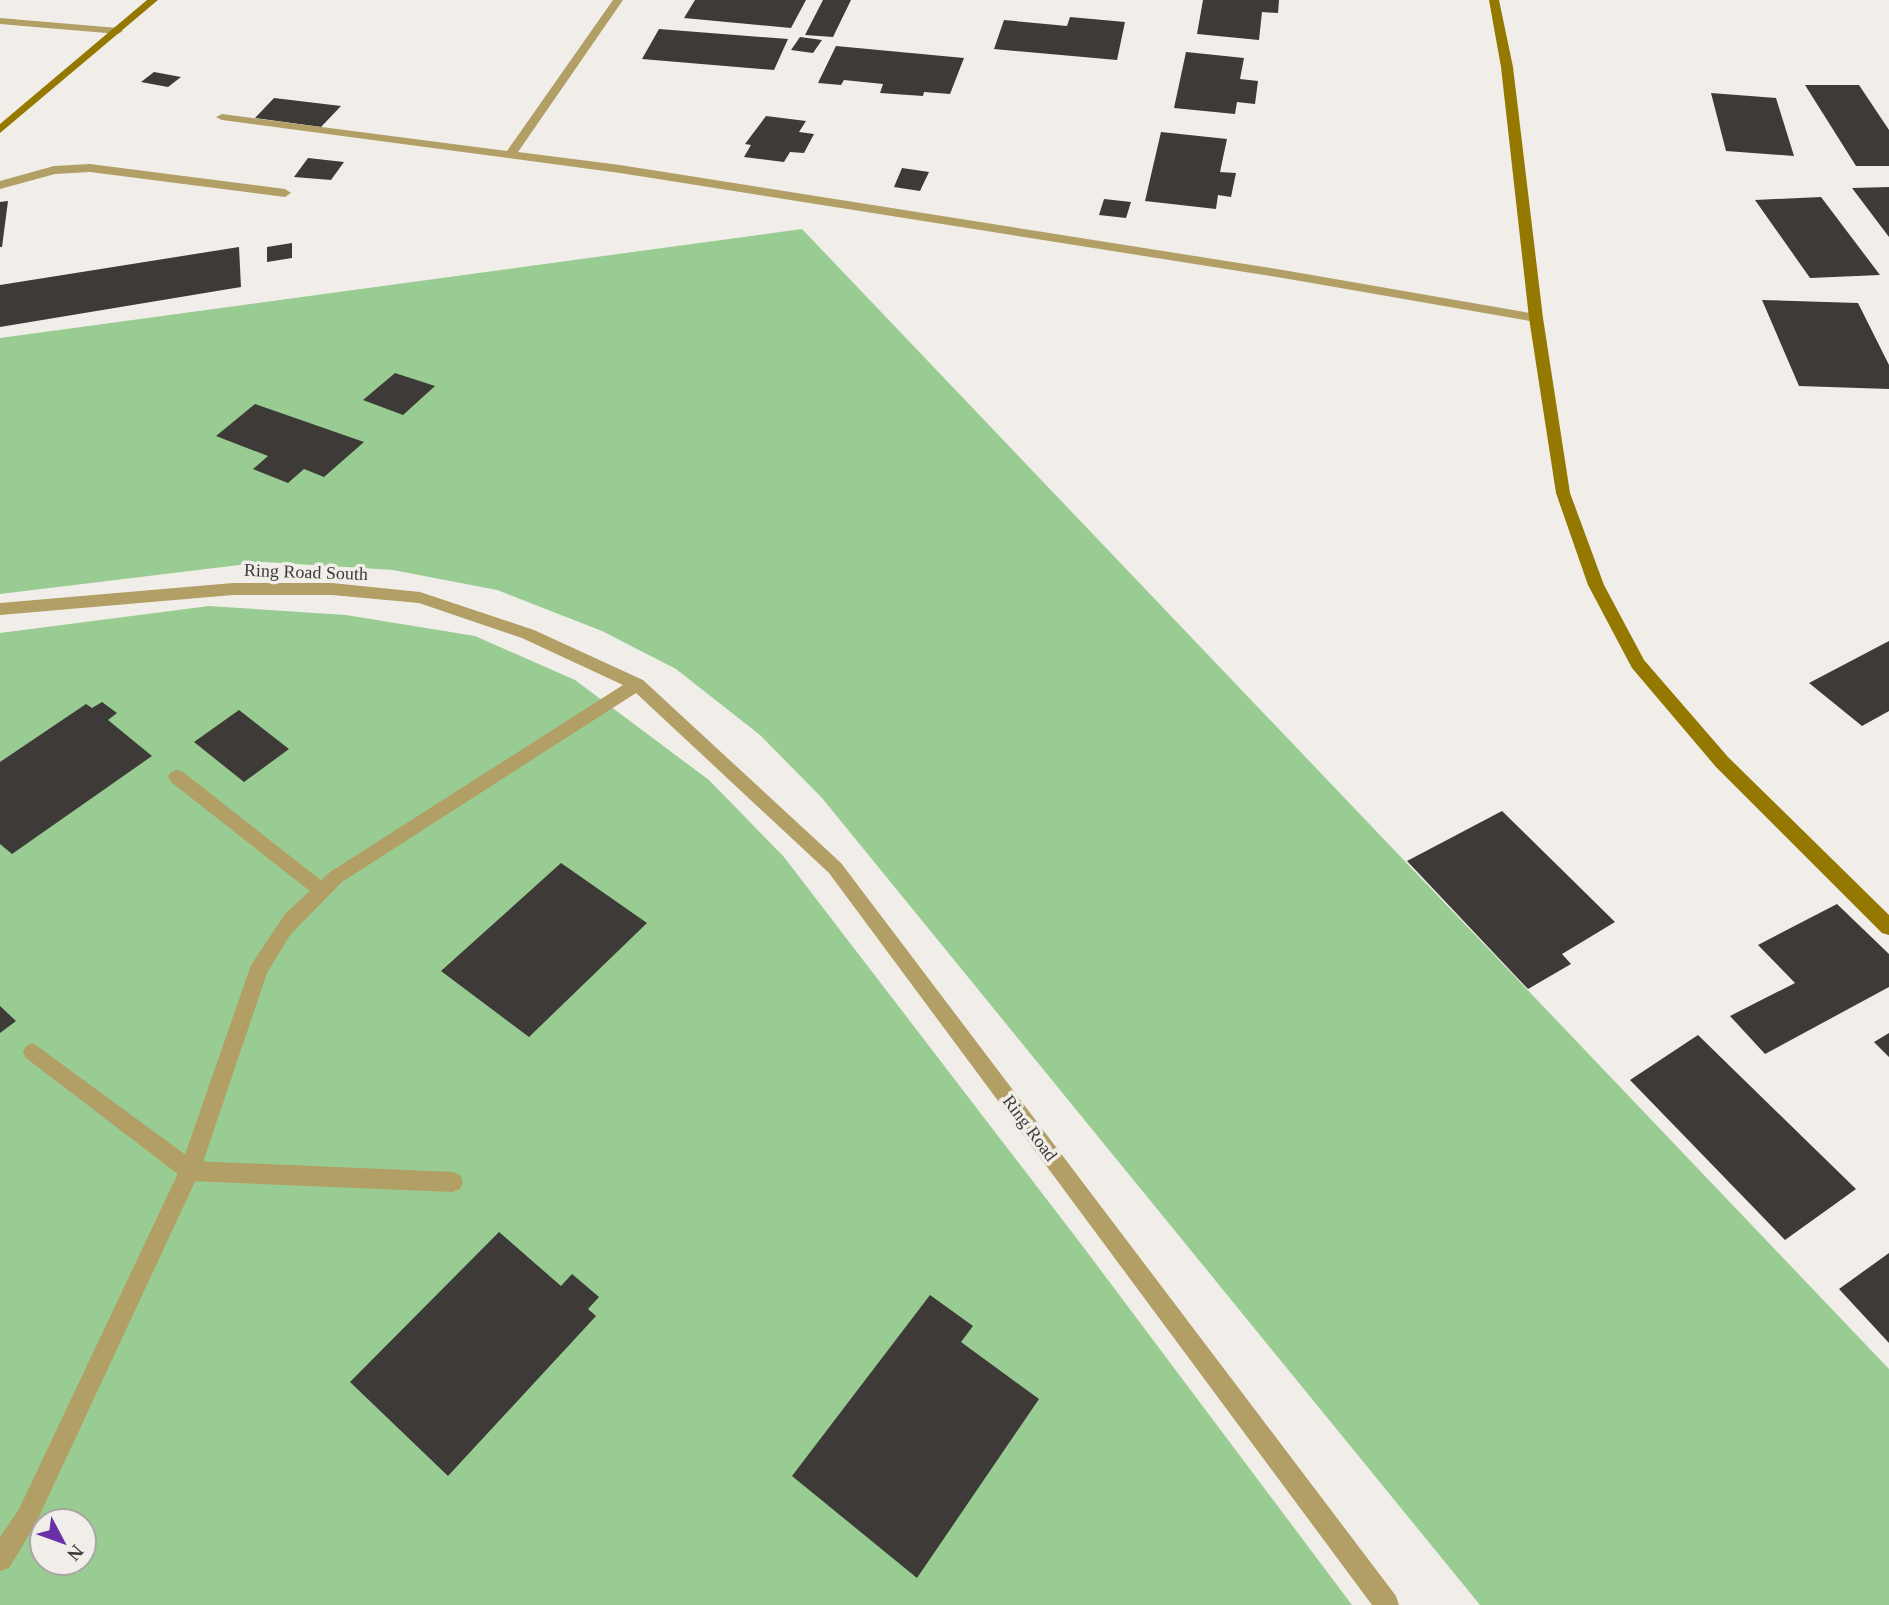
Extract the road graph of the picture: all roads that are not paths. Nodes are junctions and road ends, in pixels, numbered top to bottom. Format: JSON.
{"nodes":[{"id":1,"x":153,"y":0,"type":"edge"},
{"id":2,"x":618,"y":0,"type":"edge"},
{"id":3,"x":1494,"y":0,"type":"edge"},
{"id":4,"x":0,"y":21,"type":"edge"},
{"id":5,"x":118,"y":31,"type":"junction"},
{"id":6,"x":222,"y":117,"type":"dead end"},
{"id":7,"x":0,"y":130,"type":"edge"},
{"id":8,"x":510,"y":155,"type":"junction"},
{"id":9,"x":0,"y":185,"type":"edge"},
{"id":10,"x":285,"y":193,"type":"dead end"},
{"id":11,"x":1536,"y":318,"type":"junction"},
{"id":12,"x":0,"y":609,"type":"edge"},
{"id":13,"x":637,"y":684,"type":"junction"},
{"id":14,"x":177,"y":778,"type":"dead end"},
{"id":15,"x":321,"y":890,"type":"junction"},
{"id":16,"x":1889,"y":927,"type":"edge"},
{"id":17,"x":33,"y":1052,"type":"dead end"},
{"id":18,"x":190,"y":1171,"type":"junction"},
{"id":19,"x":453,"y":1182,"type":"dead end"},
{"id":20,"x":0,"y":1559,"type":"edge"},
{"id":21,"x":1387,"y":1605,"type":"edge"}],
"edges":[{"from":1,"to":5,"type":"street"},
{"from":2,"to":8,"type":"street"},
{"from":3,"to":11,"type":"street"},
{"from":4,"to":5,"type":"street"},
{"from":5,"to":7,"type":"street"},
{"from":6,"to":8,"type":"street"},
{"from":8,"to":11,"type":"street"},
{"from":9,"to":10,"type":"street"},
{"from":11,"to":16,"type":"street"},
{"from":12,"to":13,"type":"street","name":"Ring Road South"},
{"from":13,"to":15,"type":"street"},
{"from":13,"to":21,"type":"street","name":"Ring Road"},
{"from":14,"to":15,"type":"street"},
{"from":15,"to":18,"type":"street"},
{"from":17,"to":18,"type":"street"},
{"from":18,"to":19,"type":"street"},
{"from":18,"to":20,"type":"street"}]}
